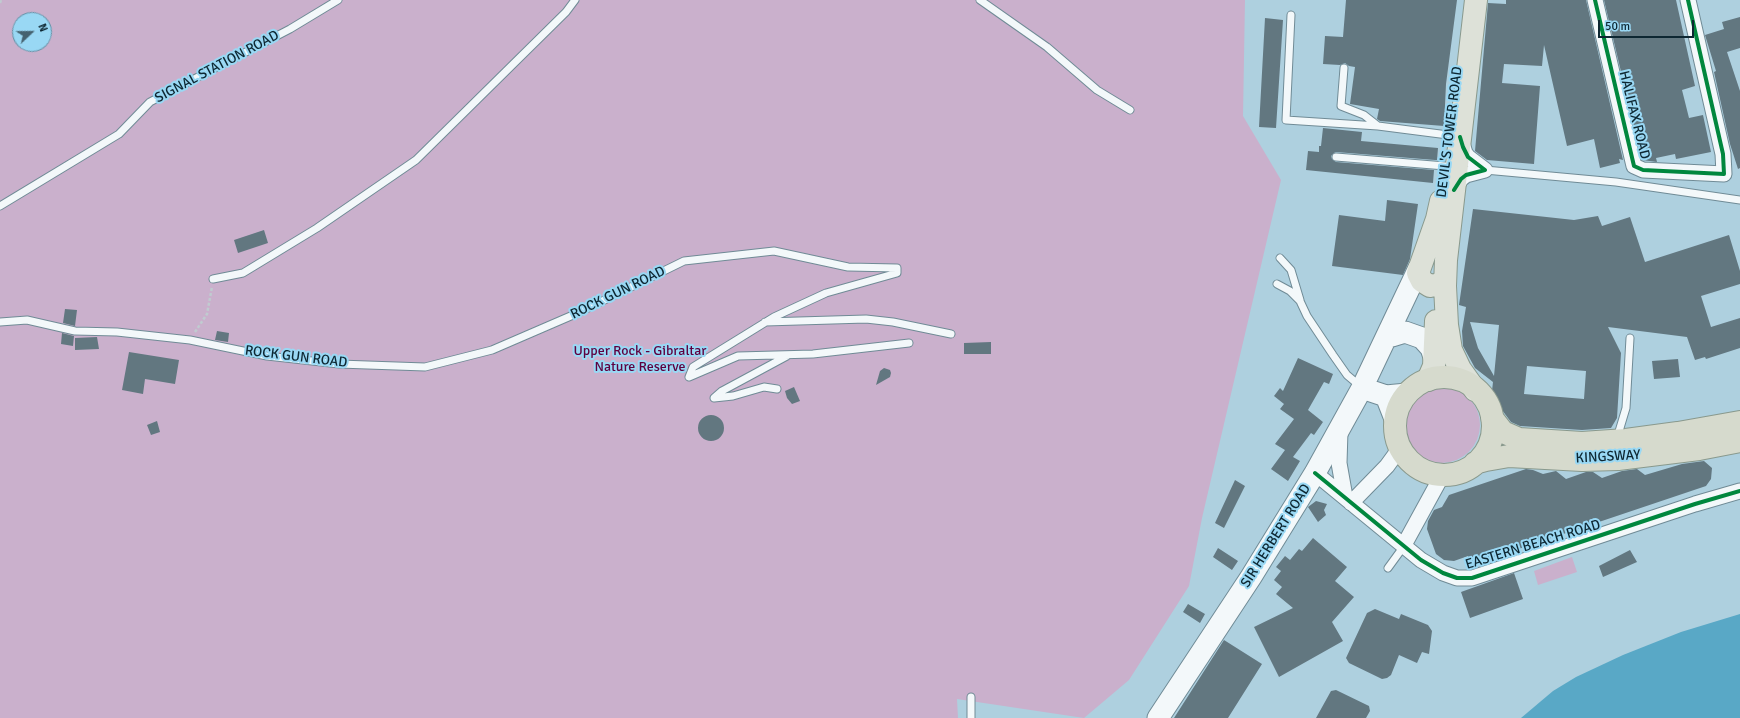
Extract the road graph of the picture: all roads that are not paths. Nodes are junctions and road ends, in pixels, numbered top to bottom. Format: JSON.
{"nodes":[{"id":1,"x":338,"y":0,"type":"edge"},
{"id":2,"x":575,"y":0,"type":"edge"},
{"id":3,"x":980,"y":0,"type":"edge"},
{"id":4,"x":1462,"y":0,"type":"edge"},
{"id":5,"x":1476,"y":0,"type":"edge"},
{"id":6,"x":1595,"y":0,"type":"edge"},
{"id":7,"x":1688,"y":2,"type":"edge"},
{"id":8,"x":1291,"y":15,"type":"dead end"},
{"id":9,"x":1344,"y":68,"type":"dead end"},
{"id":10,"x":1130,"y":110,"type":"dead end"},
{"id":11,"x":1378,"y":126,"type":"junction"},
{"id":12,"x":1454,"y":136,"type":"junction"},
{"id":13,"x":1336,"y":157,"type":"dead end"},
{"id":14,"x":1445,"y":166,"type":"junction"},
{"id":15,"x":1485,"y":170,"type":"junction"},
{"id":16,"x":1454,"y":190,"type":"junction"},
{"id":17,"x":1740,"y":200,"type":"edge"},
{"id":18,"x":0,"y":206,"type":"edge"},
{"id":19,"x":1280,"y":258,"type":"dead end"},
{"id":20,"x":1432,"y":275,"type":"junction"},
{"id":21,"x":213,"y":278,"type":"road end"},
{"id":22,"x":1278,"y":284,"type":"dead end"},
{"id":23,"x":1300,"y":301,"type":"junction"},
{"id":24,"x":0,"y":322,"type":"edge"},
{"id":25,"x":765,"y":322,"type":"junction"},
{"id":26,"x":951,"y":334,"type":"dead end"},
{"id":27,"x":1630,"y":338,"type":"dead end"},
{"id":28,"x":1387,"y":342,"type":"junction"},
{"id":29,"x":909,"y":343,"type":"dead end"},
{"id":30,"x":788,"y":355,"type":"junction"},
{"id":31,"x":1432,"y":370,"type":"junction"},
{"id":32,"x":1362,"y":388,"type":"junction"},
{"id":33,"x":777,"y":390,"type":"dead end"},
{"id":34,"x":1475,"y":390,"type":"junction"},
{"id":35,"x":1396,"y":395,"type":"junction"},
{"id":36,"x":1492,"y":418,"type":"junction"},
{"id":37,"x":1740,"y":422,"type":"edge"},
{"id":38,"x":1341,"y":426,"type":"junction"},
{"id":39,"x":1740,"y":442,"type":"edge"},
{"id":40,"x":1399,"y":446,"type":"junction"},
{"id":41,"x":1619,"y":446,"type":"junction"},
{"id":42,"x":1596,"y":460,"type":"junction"},
{"id":43,"x":1476,"y":463,"type":"junction"},
{"id":44,"x":1314,"y":473,"type":"junction"},
{"id":45,"x":1447,"y":475,"type":"junction"},
{"id":46,"x":1740,"y":491,"type":"edge"},
{"id":47,"x":1344,"y":496,"type":"junction"},
{"id":48,"x":1296,"y":502,"type":"junction"},
{"id":49,"x":1404,"y":545,"type":"junction"},
{"id":50,"x":1388,"y":568,"type":"dead end"},
{"id":51,"x":971,"y":697,"type":"dead end"},
{"id":52,"x":971,"y":718,"type":"edge"},
{"id":53,"x":1158,"y":718,"type":"edge"}],
"edges":[{"from":1,"to":18,"type":"lane","name":"SIGNAL STATION ROAD"},
{"from":2,"to":21,"type":"lane"},
{"from":3,"to":10,"type":"lane"},
{"from":4,"to":12,"type":"main road","name":"DEVIL'S TOWER ROAD"},
{"from":5,"to":12,"type":"main road","name":"DEVIL'S TOWER ROAD"},
{"from":6,"to":7,"type":"street","name":"HALIFAX ROAD"},
{"from":8,"to":11,"type":"lane"},
{"from":9,"to":11,"type":"lane"},
{"from":11,"to":12,"type":"lane"},
{"from":12,"to":14,"type":"main road","name":"DEVIL'S TOWER ROAD"},
{"from":12,"to":15,"type":"street"},
{"from":12,"to":16,"type":"main road","name":"DEVIL'S TOWER ROAD"},
{"from":13,"to":14,"type":"lane"},
{"from":14,"to":20,"type":"main road","name":"DEVIL'S TOWER ROAD"},
{"from":15,"to":16,"type":"street"},
{"from":15,"to":17,"type":"lane"},
{"from":16,"to":20,"type":"main road","name":"DEVIL'S TOWER ROAD"},
{"from":19,"to":23,"type":"lane"},
{"from":20,"to":28,"type":"main road","name":"SIR HERBERT ROAD"},
{"from":20,"to":31,"type":"main road"},
{"from":20,"to":34,"type":"main road"},
{"from":22,"to":23,"type":"lane"},
{"from":23,"to":32,"type":"lane"},
{"from":24,"to":25,"type":"lane","name":"ROCK GUN ROAD"},
{"from":25,"to":26,"type":"lane"},
{"from":25,"to":30,"type":"lane","name":"ROCK GUN ROAD"},
{"from":27,"to":41,"type":"lane"},
{"from":28,"to":31,"type":"main road"},
{"from":28,"to":32,"type":"main road","name":"SIR HERBERT ROAD"},
{"from":29,"to":30,"type":"lane"},
{"from":30,"to":33,"type":"lane"},
{"from":31,"to":34,"type":"highway"},
{"from":31,"to":35,"type":"highway"},
{"from":32,"to":35,"type":"main road"},
{"from":32,"to":38,"type":"main road","name":"SIR HERBERT ROAD"},
{"from":34,"to":36,"type":"highway"},
{"from":35,"to":40,"type":"highway"},
{"from":36,"to":41,"type":"highway","name":"KINGSWAY"},
{"from":36,"to":43,"type":"highway"},
{"from":37,"to":41,"type":"highway","name":"KINGSWAY"},
{"from":38,"to":44,"type":"main road","name":"SIR HERBERT ROAD"},
{"from":38,"to":47,"type":"street"},
{"from":39,"to":42,"type":"highway","name":"KINGSWAY"},
{"from":40,"to":45,"type":"highway"},
{"from":40,"to":47,"type":"street"},
{"from":41,"to":42,"type":"lane"},
{"from":42,"to":43,"type":"highway","name":"KINGSWAY"},
{"from":43,"to":45,"type":"highway"},
{"from":44,"to":47,"type":"street","name":"EASTERN BEACH ROAD"},
{"from":44,"to":48,"type":"main road","name":"SIR HERBERT ROAD"},
{"from":45,"to":49,"type":"street"},
{"from":46,"to":49,"type":"street","name":"EASTERN BEACH ROAD"},
{"from":47,"to":48,"type":"street"},
{"from":47,"to":49,"type":"street","name":"EASTERN BEACH ROAD"},
{"from":48,"to":53,"type":"main road","name":"SIR HERBERT ROAD"},
{"from":49,"to":50,"type":"lane"},
{"from":51,"to":52,"type":"lane"}]}
